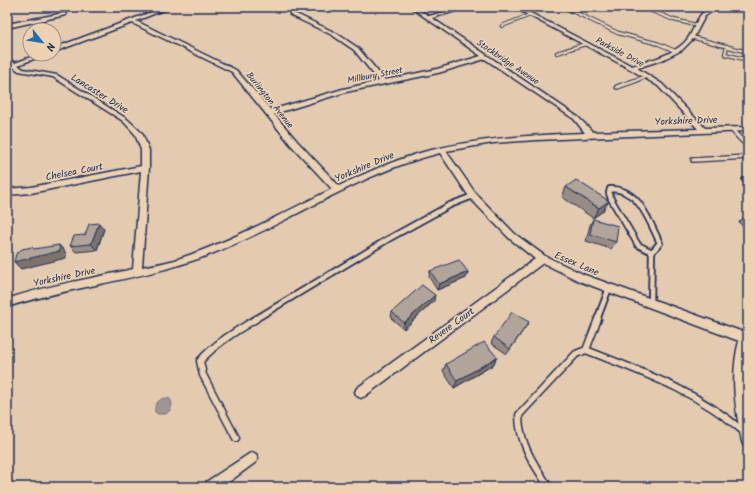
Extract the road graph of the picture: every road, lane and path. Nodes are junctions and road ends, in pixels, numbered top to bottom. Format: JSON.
{"nodes":[{"id":1,"x":169,"y":7,"type":"edge"},
{"id":2,"x":412,"y":7,"type":"edge"},
{"id":3,"x":467,"y":7,"type":"edge"},
{"id":4,"x":516,"y":7,"type":"edge"},
{"id":5,"x":564,"y":7,"type":"edge"},
{"id":6,"x":642,"y":7,"type":"edge"},
{"id":7,"x":715,"y":7,"type":"edge"},
{"id":8,"x":64,"y":14,"type":"dead end"},
{"id":9,"x":292,"y":14,"type":"dead end"},
{"id":10,"x":530,"y":15,"type":"junction"},
{"id":11,"x":428,"y":18,"type":"junction"},
{"id":12,"x":132,"y":21,"type":"junction"},
{"id":13,"x":696,"y":25,"type":"junction"},
{"id":14,"x":7,"y":26,"type":"edge"},
{"id":15,"x":502,"y":26,"type":"dead end"},
{"id":16,"x":691,"y":37,"type":"junction"},
{"id":17,"x":585,"y":44,"type":"junction"},
{"id":18,"x":727,"y":46,"type":"junction"},
{"id":19,"x":62,"y":47,"type":"edge"},
{"id":20,"x":675,"y":51,"type":"junction"},
{"id":21,"x":748,"y":52,"type":"edge"},
{"id":22,"x":557,"y":53,"type":"dead end"},
{"id":23,"x":485,"y":57,"type":"junction"},
{"id":24,"x":7,"y":60,"type":"edge"},
{"id":25,"x":748,"y":60,"type":"edge"},
{"id":26,"x":22,"y":62,"type":"edge"},
{"id":27,"x":14,"y":65,"type":"junction"},
{"id":28,"x":632,"y":68,"type":"junction"},
{"id":29,"x":647,"y":76,"type":"junction"},
{"id":30,"x":383,"y":82,"type":"junction"},
{"id":31,"x":617,"y":86,"type":"dead end"},
{"id":32,"x":269,"y":113,"type":"junction"},
{"id":33,"x":731,"y":129,"type":"junction"},
{"id":34,"x":748,"y":129,"type":"edge"},
{"id":35,"x":703,"y":130,"type":"junction"},
{"id":36,"x":590,"y":135,"type":"junction"},
{"id":37,"x":748,"y":146,"type":"edge"},
{"id":38,"x":442,"y":150,"type":"junction"},
{"id":39,"x":748,"y":157,"type":"edge"},
{"id":40,"x":693,"y":160,"type":"dead end"},
{"id":41,"x":145,"y":168,"type":"junction"},
{"id":42,"x":744,"y":180,"type":"dead end"},
{"id":43,"x":748,"y":184,"type":"edge"},
{"id":44,"x":337,"y":189,"type":"junction"},
{"id":45,"x":7,"y":192,"type":"edge"},
{"id":46,"x":473,"y":196,"type":"junction"},
{"id":47,"x":652,"y":252,"type":"junction"},
{"id":48,"x":542,"y":259,"type":"junction"},
{"id":49,"x":137,"y":272,"type":"junction"},
{"id":50,"x":609,"y":288,"type":"junction"},
{"id":51,"x":7,"y":303,"type":"edge"},
{"id":52,"x":651,"y":303,"type":"junction"},
{"id":53,"x":746,"y":335,"type":"edge"},
{"id":54,"x":586,"y":350,"type":"junction"},
{"id":55,"x":361,"y":392,"type":"dead end"},
{"id":56,"x":744,"y":410,"type":"edge"},
{"id":57,"x":236,"y":438,"type":"dead end"},
{"id":58,"x":747,"y":438,"type":"edge"},
{"id":59,"x":252,"y":458,"type":"dead end"},
{"id":60,"x":211,"y":487,"type":"edge"},
{"id":61,"x":549,"y":487,"type":"edge"}],
"edges":[{"from":1,"to":12,"type":"street"},
{"from":2,"to":11,"type":"street","name":"Stockbridge Avenue"},
{"from":3,"to":11,"type":"street"},
{"from":4,"to":10,"type":"street","name":"Parkside Drive"},
{"from":5,"to":20,"type":"lane"},
{"from":6,"to":13,"type":"lane"},
{"from":7,"to":13,"type":"street"},
{"from":8,"to":14,"type":"street"},
{"from":9,"to":30,"type":"street"},
{"from":10,"to":15,"type":"lane"},
{"from":10,"to":17,"type":"street","name":"Parkside Drive"},
{"from":11,"to":23,"type":"street","name":"Stockbridge Avenue"},
{"from":12,"to":19,"type":"street"},
{"from":12,"to":32,"type":"street","name":"Burlington Avenue"},
{"from":13,"to":16,"type":"street"},
{"from":16,"to":18,"type":"lane"},
{"from":16,"to":20,"type":"street"},
{"from":17,"to":22,"type":"lane"},
{"from":17,"to":28,"type":"street","name":"Parkside Drive"},
{"from":18,"to":21,"type":"lane"},
{"from":18,"to":25,"type":"lane"},
{"from":20,"to":28,"type":"street"},
{"from":23,"to":30,"type":"street","name":"Millbury Street"},
{"from":23,"to":36,"type":"street","name":"Stockbridge Avenue"},
{"from":24,"to":27,"type":"street","name":"Lancaster Drive"},
{"from":26,"to":27,"type":"street"},
{"from":27,"to":41,"type":"street","name":"Lancaster Drive"},
{"from":28,"to":29,"type":"street","name":"Parkside Drive"},
{"from":29,"to":31,"type":"lane"},
{"from":29,"to":35,"type":"street","name":"Parkside Drive"},
{"from":30,"to":32,"type":"street","name":"Millbury Street"},
{"from":32,"to":44,"type":"street","name":"Burlington Avenue"},
{"from":33,"to":34,"type":"street","name":"Yorkshire Drive"},
{"from":33,"to":35,"type":"street","name":"Yorkshire Drive"},
{"from":33,"to":37,"type":"lane"},
{"from":35,"to":36,"type":"street","name":"Yorkshire Drive"},
{"from":36,"to":38,"type":"street","name":"Yorkshire Drive"},
{"from":38,"to":44,"type":"street","name":"Yorkshire Drive"},
{"from":38,"to":46,"type":"street","name":"Essex Lane"},
{"from":39,"to":40,"type":"lane"},
{"from":41,"to":45,"type":"street","name":"Chelsea Court"},
{"from":41,"to":49,"type":"street","name":"Lancaster Drive"},
{"from":42,"to":43,"type":"lane"},
{"from":44,"to":49,"type":"street","name":"Yorkshire Drive"},
{"from":46,"to":48,"type":"street","name":"Essex Lane"},
{"from":46,"to":57,"type":"lane"},
{"from":47,"to":47,"type":"lane"},
{"from":47,"to":52,"type":"lane"},
{"from":48,"to":50,"type":"street","name":"Essex Lane"},
{"from":48,"to":55,"type":"street","name":"Revere Court"},
{"from":49,"to":51,"type":"street","name":"Yorkshire Drive"},
{"from":50,"to":52,"type":"street","name":"Essex Lane"},
{"from":50,"to":54,"type":"lane"},
{"from":52,"to":53,"type":"street","name":"Essex Lane"},
{"from":53,"to":56,"type":"street"},
{"from":54,"to":58,"type":"lane"},
{"from":54,"to":61,"type":"lane"},
{"from":56,"to":58,"type":"street"},
{"from":59,"to":60,"type":"street"}]}
